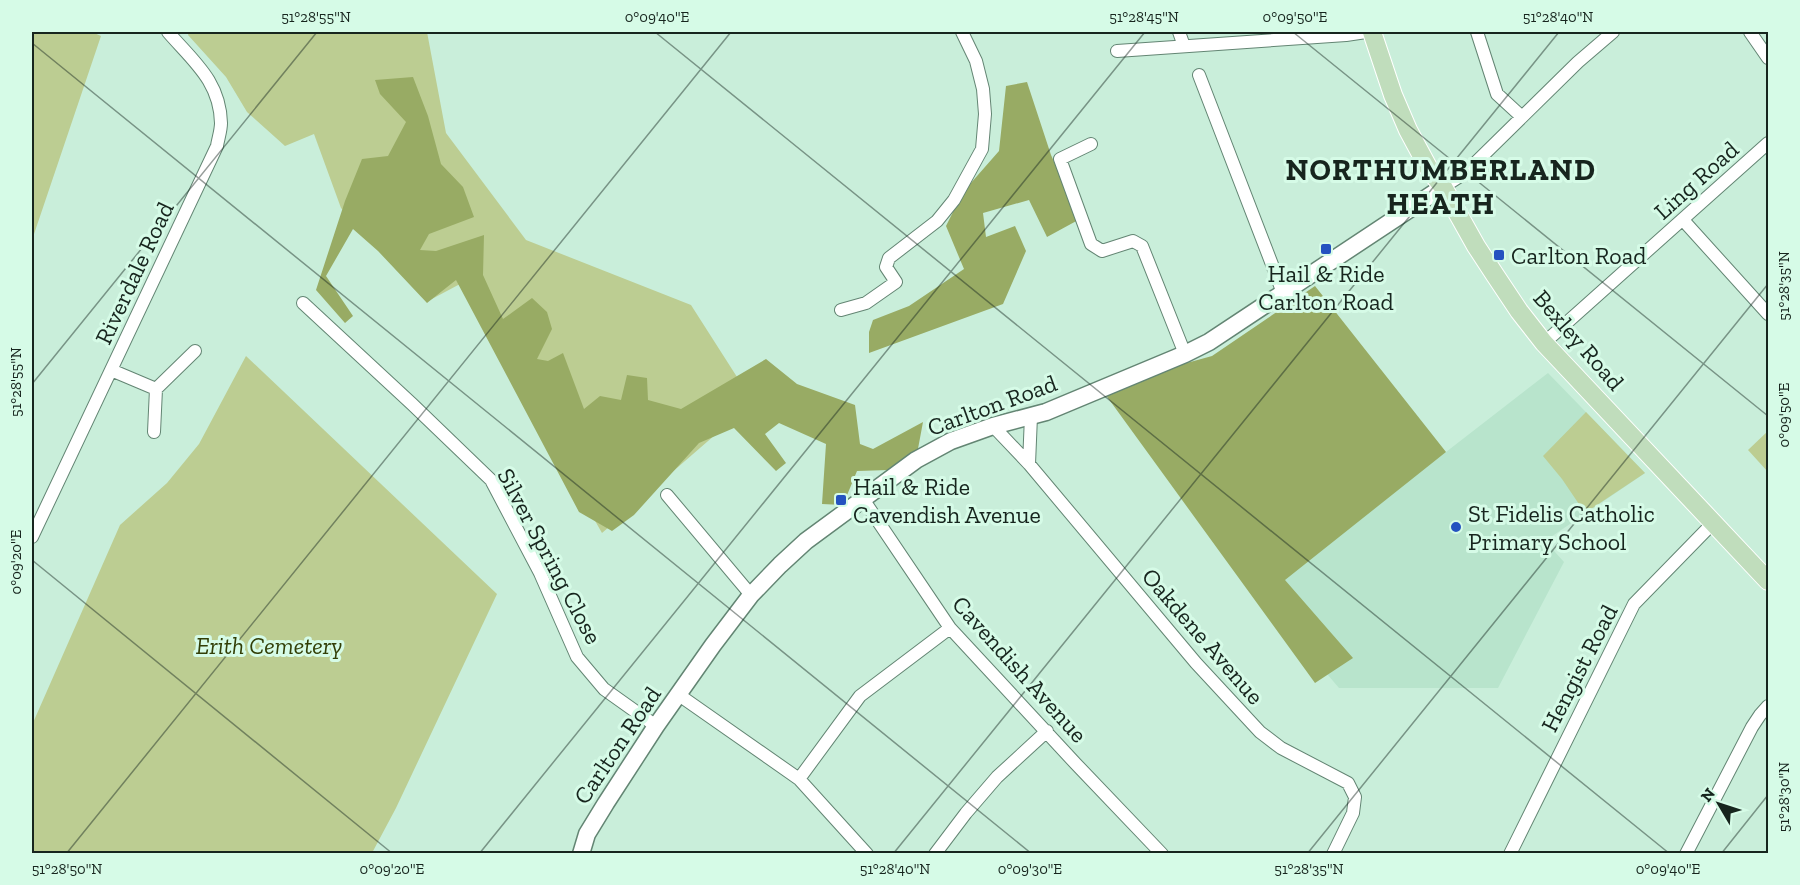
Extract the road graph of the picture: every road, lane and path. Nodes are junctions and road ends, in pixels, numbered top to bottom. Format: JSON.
{"nodes":[{"id":1,"x":168,"y":32,"type":"edge"},
{"id":2,"x":962,"y":32,"type":"edge"},
{"id":3,"x":1179,"y":32,"type":"edge"},
{"id":4,"x":1366,"y":32,"type":"edge"},
{"id":5,"x":1372,"y":32,"type":"edge"},
{"id":6,"x":1477,"y":32,"type":"edge"},
{"id":7,"x":1613,"y":32,"type":"edge"},
{"id":8,"x":1750,"y":32,"type":"edge"},
{"id":9,"x":1184,"y":46,"type":"junction"},
{"id":10,"x":1118,"y":51,"type":"dead end"},
{"id":11,"x":1768,"y":58,"type":"edge"},
{"id":12,"x":1198,"y":75,"type":"dead end"},
{"id":13,"x":1522,"y":117,"type":"junction"},
{"id":14,"x":1768,"y":143,"type":"edge"},
{"id":15,"x":1091,"y":144,"type":"dead end"},
{"id":16,"x":1443,"y":187,"type":"junction"},
{"id":17,"x":1683,"y":220,"type":"junction"},
{"id":18,"x":1283,"y":293,"type":"junction"},
{"id":19,"x":303,"y":303,"type":"dead end"},
{"id":20,"x":841,"y":310,"type":"dead end"},
{"id":21,"x":1768,"y":314,"type":"edge"},
{"id":22,"x":1544,"y":343,"type":"junction"},
{"id":23,"x":195,"y":351,"type":"dead end"},
{"id":24,"x":1185,"y":354,"type":"junction"},
{"id":25,"x":111,"y":370,"type":"junction"},
{"id":26,"x":156,"y":389,"type":"junction"},
{"id":27,"x":1031,"y":416,"type":"junction"},
{"id":28,"x":993,"y":426,"type":"junction"},
{"id":29,"x":154,"y":432,"type":"dead end"},
{"id":30,"x":1029,"y":464,"type":"junction"},
{"id":31,"x":667,"y":495,"type":"dead end"},
{"id":32,"x":863,"y":499,"type":"junction"},
{"id":33,"x":1714,"y":522,"type":"junction"},
{"id":34,"x":32,"y":537,"type":"edge"},
{"id":35,"x":1768,"y":581,"type":"edge"},
{"id":36,"x":752,"y":595,"type":"junction"},
{"id":37,"x":950,"y":627,"type":"junction"},
{"id":38,"x":679,"y":695,"type":"junction"},
{"id":39,"x":1768,"y":706,"type":"edge"},
{"id":40,"x":656,"y":726,"type":"junction"},
{"id":41,"x":1047,"y":731,"type":"junction"},
{"id":42,"x":799,"y":779,"type":"junction"},
{"id":43,"x":581,"y":854,"type":"edge"},
{"id":44,"x":867,"y":854,"type":"edge"},
{"id":45,"x":935,"y":854,"type":"edge"},
{"id":46,"x":1162,"y":854,"type":"edge"},
{"id":47,"x":1333,"y":854,"type":"edge"},
{"id":48,"x":1510,"y":854,"type":"edge"},
{"id":49,"x":1686,"y":854,"type":"edge"}],
"edges":[{"from":1,"to":25,"type":"street","name":"Riverdale Road"},
{"from":2,"to":20,"type":"street"},
{"from":3,"to":9,"type":"street"},
{"from":4,"to":9,"type":"street"},
{"from":5,"to":16,"type":"main road","name":"Bexley Road"},
{"from":6,"to":13,"type":"street"},
{"from":7,"to":13,"type":"street"},
{"from":8,"to":11,"type":"street"},
{"from":9,"to":10,"type":"street"},
{"from":12,"to":18,"type":"street"},
{"from":13,"to":16,"type":"street"},
{"from":14,"to":17,"type":"street","name":"Ling Road"},
{"from":15,"to":24,"type":"street"},
{"from":16,"to":18,"type":"street","name":"Carlton Road"},
{"from":16,"to":22,"type":"main road","name":"Bexley Road"},
{"from":17,"to":21,"type":"street"},
{"from":17,"to":22,"type":"street","name":"Ling Road"},
{"from":18,"to":24,"type":"street","name":"Carlton Road"},
{"from":19,"to":40,"type":"street","name":"Silver Spring Close"},
{"from":22,"to":33,"type":"main road","name":"Bexley Road"},
{"from":23,"to":26,"type":"street"},
{"from":24,"to":27,"type":"street","name":"Carlton Road"},
{"from":25,"to":26,"type":"street"},
{"from":25,"to":34,"type":"street","name":"Riverdale Road"},
{"from":26,"to":29,"type":"street"},
{"from":27,"to":28,"type":"street","name":"Carlton Road"},
{"from":27,"to":30,"type":"street"},
{"from":28,"to":30,"type":"street","name":"Oakdene Avenue"},
{"from":28,"to":32,"type":"street","name":"Carlton Road"},
{"from":30,"to":47,"type":"street","name":"Oakdene Avenue"},
{"from":31,"to":36,"type":"street"},
{"from":32,"to":36,"type":"street","name":"Carlton Road"},
{"from":32,"to":37,"type":"street","name":"Cavendish Avenue"},
{"from":33,"to":35,"type":"main road","name":"Bexley Road"},
{"from":33,"to":48,"type":"street","name":"Hengist Road"},
{"from":36,"to":38,"type":"street","name":"Carlton Road"},
{"from":37,"to":41,"type":"street","name":"Cavendish Avenue"},
{"from":37,"to":42,"type":"street"},
{"from":38,"to":40,"type":"street","name":"Carlton Road"},
{"from":38,"to":42,"type":"street"},
{"from":39,"to":49,"type":"street"},
{"from":40,"to":43,"type":"street","name":"Carlton Road"},
{"from":41,"to":45,"type":"street"},
{"from":41,"to":46,"type":"street","name":"Cavendish Avenue"},
{"from":42,"to":44,"type":"street"}]}
